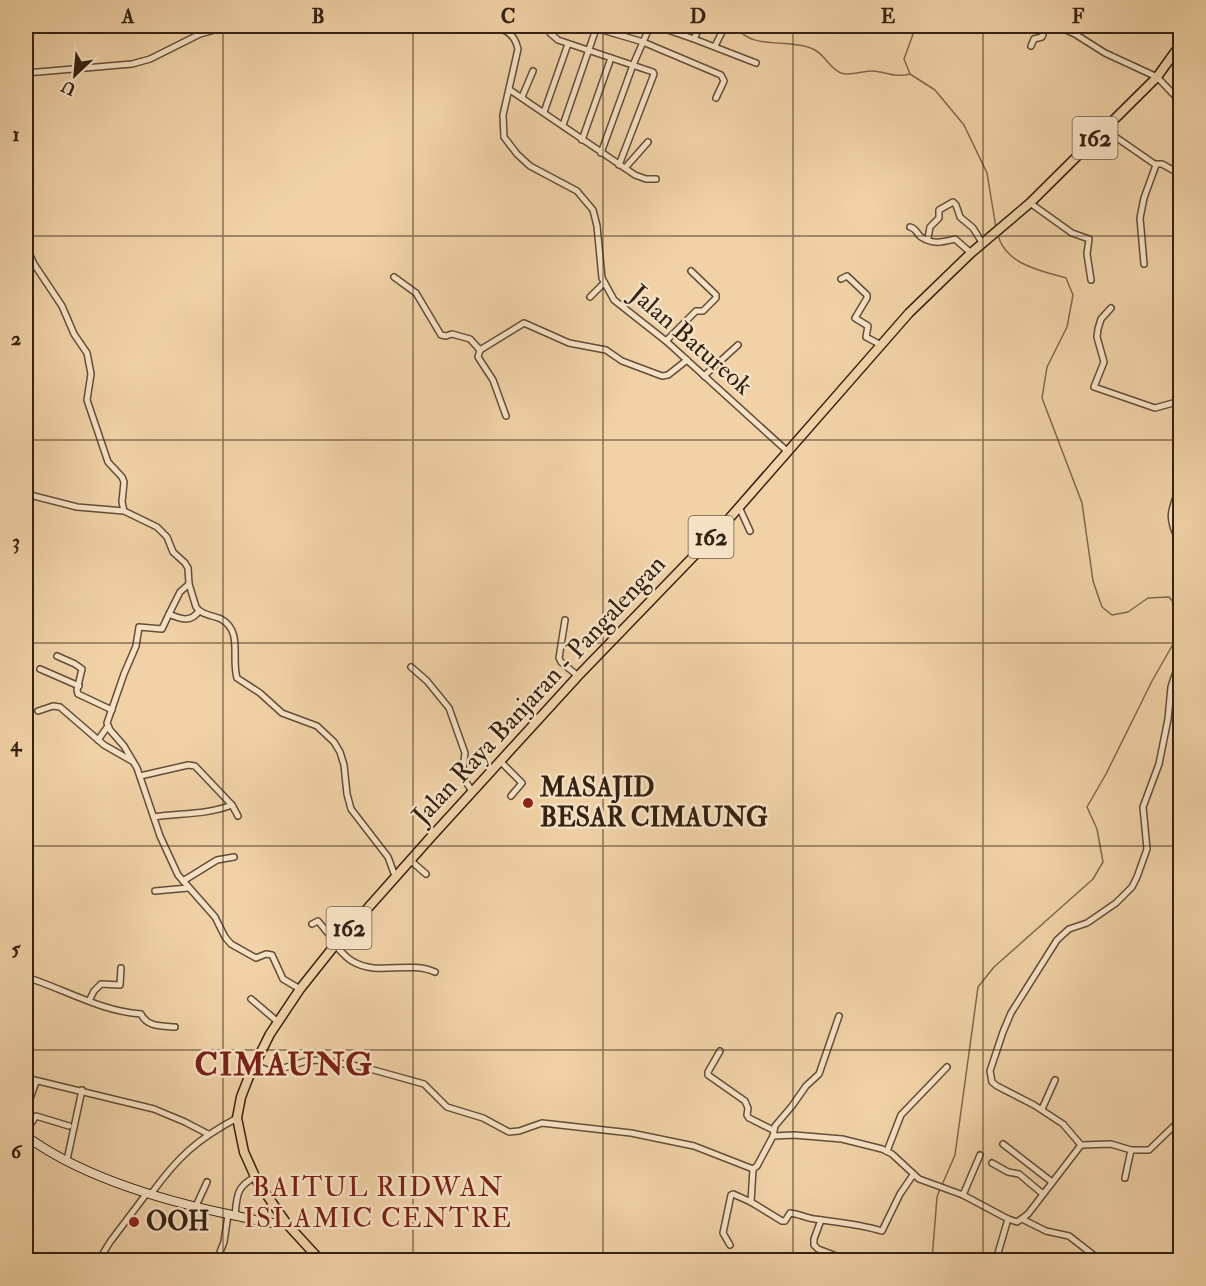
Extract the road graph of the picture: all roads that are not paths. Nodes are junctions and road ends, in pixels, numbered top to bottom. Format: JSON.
{"nodes":[{"id":1,"x":229,"y":26,"type":"edge"},
{"id":2,"x":483,"y":26,"type":"edge"},
{"id":3,"x":550,"y":26,"type":"edge"},
{"id":4,"x":589,"y":26,"type":"edge"},
{"id":5,"x":597,"y":26,"type":"edge"},
{"id":6,"x":650,"y":26,"type":"edge"},
{"id":7,"x":656,"y":26,"type":"edge"},
{"id":8,"x":700,"y":26,"type":"edge"},
{"id":9,"x":725,"y":26,"type":"edge"},
{"id":10,"x":1046,"y":26,"type":"edge"},
{"id":11,"x":1057,"y":26,"type":"edge"},
{"id":12,"x":674,"y":28,"type":"edge"},
{"id":13,"x":694,"y":39,"type":"junction"},
{"id":14,"x":643,"y":42,"type":"junction"},
{"id":15,"x":568,"y":44,"type":"junction"},
{"id":16,"x":715,"y":45,"type":"junction"},
{"id":17,"x":1180,"y":45,"type":"edge"},
{"id":18,"x":1031,"y":46,"type":"dead end"},
{"id":19,"x":589,"y":51,"type":"junction"},
{"id":20,"x":611,"y":58,"type":"junction"},
{"id":21,"x":756,"y":63,"type":"dead end"},
{"id":22,"x":633,"y":65,"type":"junction"},
{"id":23,"x":533,"y":71,"type":"dead end"},
{"id":24,"x":26,"y":73,"type":"edge"},
{"id":25,"x":1157,"y":77,"type":"junction"},
{"id":26,"x":510,"y":90,"type":"junction"},
{"id":27,"x":522,"y":97,"type":"junction"},
{"id":28,"x":716,"y":98,"type":"dead end"},
{"id":29,"x":1180,"y":100,"type":"edge"},
{"id":30,"x":544,"y":112,"type":"junction"},
{"id":31,"x":563,"y":125,"type":"junction"},
{"id":32,"x":1104,"y":129,"type":"junction"},
{"id":33,"x":582,"y":140,"type":"junction"},
{"id":34,"x":648,"y":142,"type":"dead end"},
{"id":35,"x":601,"y":153,"type":"junction"},
{"id":36,"x":1156,"y":164,"type":"junction"},
{"id":37,"x":622,"y":166,"type":"junction"},
{"id":38,"x":1180,"y":174,"type":"edge"},
{"id":39,"x":656,"y":180,"type":"dead end"},
{"id":40,"x":1030,"y":203,"type":"junction"},
{"id":41,"x":910,"y":227,"type":"dead end"},
{"id":42,"x":928,"y":238,"type":"junction"},
{"id":43,"x":984,"y":244,"type":"junction"},
{"id":44,"x":26,"y":246,"type":"edge"},
{"id":45,"x":971,"y":254,"type":"junction"},
{"id":46,"x":1144,"y":264,"type":"dead end"},
{"id":47,"x":691,"y":271,"type":"dead end"},
{"id":48,"x":394,"y":276,"type":"dead end"},
{"id":49,"x":841,"y":279,"type":"dead end"},
{"id":50,"x":1091,"y":280,"type":"dead end"},
{"id":51,"x":604,"y":283,"type":"junction"},
{"id":52,"x":590,"y":297,"type":"dead end"},
{"id":53,"x":1111,"y":308,"type":"dead end"},
{"id":54,"x":666,"y":341,"type":"junction"},
{"id":55,"x":738,"y":345,"type":"dead end"},
{"id":56,"x":881,"y":345,"type":"junction"},
{"id":57,"x":480,"y":350,"type":"junction"},
{"id":58,"x":687,"y":360,"type":"junction"},
{"id":59,"x":704,"y":376,"type":"junction"},
{"id":60,"x":1180,"y":404,"type":"edge"},
{"id":61,"x":506,"y":416,"type":"dead end"},
{"id":62,"x":787,"y":451,"type":"junction"},
{"id":63,"x":1180,"y":488,"type":"edge"},
{"id":64,"x":26,"y":494,"type":"edge"},
{"id":65,"x":739,"y":507,"type":"junction"},
{"id":66,"x":124,"y":511,"type":"junction"},
{"id":67,"x":750,"y":531,"type":"dead end"},
{"id":68,"x":1180,"y":543,"type":"edge"},
{"id":69,"x":189,"y":584,"type":"junction"},
{"id":70,"x":199,"y":611,"type":"junction"},
{"id":71,"x":170,"y":614,"type":"junction"},
{"id":72,"x":565,"y":620,"type":"dead end"},
{"id":73,"x":57,"y":656,"type":"dead end"},
{"id":74,"x":1180,"y":660,"type":"edge"},
{"id":75,"x":411,"y":667,"type":"dead end"},
{"id":76,"x":40,"y":669,"type":"dead end"},
{"id":77,"x":578,"y":676,"type":"junction"},
{"id":78,"x":79,"y":686,"type":"junction"},
{"id":79,"x":112,"y":710,"type":"junction"},
{"id":80,"x":38,"y":711,"type":"dead end"},
{"id":81,"x":108,"y":726,"type":"junction"},
{"id":82,"x":98,"y":740,"type":"junction"},
{"id":83,"x":500,"y":761,"type":"junction"},
{"id":84,"x":134,"y":762,"type":"junction"},
{"id":85,"x":140,"y":776,"type":"junction"},
{"id":86,"x":472,"y":791,"type":"junction"},
{"id":87,"x":511,"y":796,"type":"dead end"},
{"id":88,"x":232,"y":805,"type":"junction"},
{"id":89,"x":238,"y":816,"type":"dead end"},
{"id":90,"x":154,"y":817,"type":"junction"},
{"id":91,"x":234,"y":857,"type":"dead end"},
{"id":92,"x":410,"y":860,"type":"junction"},
{"id":93,"x":426,"y":874,"type":"dead end"},
{"id":94,"x":395,"y":876,"type":"junction"},
{"id":95,"x":183,"y":881,"type":"junction"},
{"id":96,"x":189,"y":888,"type":"junction"},
{"id":97,"x":155,"y":891,"type":"dead end"},
{"id":98,"x":312,"y":924,"type":"dead end"},
{"id":99,"x":336,"y":944,"type":"junction"},
{"id":100,"x":122,"y":968,"type":"dead end"},
{"id":101,"x":435,"y":972,"type":"dead end"},
{"id":102,"x":26,"y":977,"type":"edge"},
{"id":103,"x":300,"y":989,"type":"junction"},
{"id":104,"x":251,"y":999,"type":"dead end"},
{"id":105,"x":89,"y":1001,"type":"junction"},
{"id":106,"x":839,"y":1016,"type":"dead end"},
{"id":107,"x":277,"y":1024,"type":"junction"},
{"id":108,"x":175,"y":1027,"type":"dead end"},
{"id":109,"x":720,"y":1051,"type":"dead end"},
{"id":110,"x":255,"y":1065,"type":"junction"},
{"id":111,"x":947,"y":1067,"type":"dead end"},
{"id":112,"x":26,"y":1078,"type":"edge"},
{"id":113,"x":1055,"y":1080,"type":"dead end"},
{"id":114,"x":36,"y":1082,"type":"junction"},
{"id":115,"x":82,"y":1090,"type":"junction"},
{"id":116,"x":27,"y":1107,"type":"dead end"},
{"id":117,"x":1042,"y":1109,"type":"junction"},
{"id":118,"x":237,"y":1118,"type":"junction"},
{"id":119,"x":1180,"y":1120,"type":"edge"},
{"id":120,"x":69,"y":1126,"type":"dead end"},
{"id":121,"x":26,"y":1131,"type":"edge"},
{"id":122,"x":773,"y":1133,"type":"junction"},
{"id":123,"x":208,"y":1134,"type":"junction"},
{"id":124,"x":26,"y":1136,"type":"edge"},
{"id":125,"x":1003,"y":1144,"type":"dead end"},
{"id":126,"x":1081,"y":1145,"type":"junction"},
{"id":127,"x":1131,"y":1150,"type":"junction"},
{"id":128,"x":887,"y":1151,"type":"junction"},
{"id":129,"x":980,"y":1155,"type":"dead end"},
{"id":130,"x":67,"y":1160,"type":"junction"},
{"id":131,"x":992,"y":1163,"type":"dead end"},
{"id":132,"x":753,"y":1169,"type":"junction"},
{"id":133,"x":913,"y":1175,"type":"junction"},
{"id":134,"x":255,"y":1177,"type":"junction"},
{"id":135,"x":1125,"y":1178,"type":"dead end"},
{"id":136,"x":207,"y":1182,"type":"dead end"},
{"id":137,"x":1052,"y":1182,"type":"junction"},
{"id":138,"x":149,"y":1194,"type":"junction"},
{"id":139,"x":1043,"y":1194,"type":"junction"},
{"id":140,"x":963,"y":1195,"type":"junction"},
{"id":141,"x":751,"y":1202,"type":"junction"},
{"id":142,"x":195,"y":1208,"type":"junction"},
{"id":143,"x":231,"y":1215,"type":"junction"},
{"id":144,"x":1008,"y":1219,"type":"junction"},
{"id":145,"x":1022,"y":1219,"type":"junction"},
{"id":146,"x":821,"y":1220,"type":"junction"},
{"id":147,"x":287,"y":1224,"type":"junction"},
{"id":148,"x":730,"y":1245,"type":"dead end"},
{"id":149,"x":220,"y":1252,"type":"dead end"},
{"id":150,"x":1096,"y":1257,"type":"dead end"},
{"id":151,"x":99,"y":1260,"type":"edge"},
{"id":152,"x":320,"y":1260,"type":"edge"},
{"id":153,"x":847,"y":1260,"type":"edge"},
{"id":154,"x":996,"y":1260,"type":"edge"}],
"edges":[{"from":1,"to":24,"type":"street"},
{"from":2,"to":26,"type":"street","name":"Jalan Batureok"},
{"from":3,"to":15,"type":"street"},
{"from":4,"to":5,"type":"street"},
{"from":5,"to":14,"type":"street"},
{"from":5,"to":19,"type":"street"},
{"from":6,"to":14,"type":"street"},
{"from":7,"to":12,"type":"street"},
{"from":8,"to":13,"type":"street"},
{"from":9,"to":16,"type":"street"},
{"from":10,"to":18,"type":"street"},
{"from":11,"to":25,"type":"street"},
{"from":12,"to":13,"type":"street"},
{"from":13,"to":16,"type":"street"},
{"from":14,"to":22,"type":"street"},
{"from":14,"to":28,"type":"street"},
{"from":15,"to":19,"type":"street"},
{"from":15,"to":30,"type":"street"},
{"from":16,"to":21,"type":"street"},
{"from":17,"to":25,"type":"main road","name":"Jalan Raya Banjaran - Pangalengan","number":"162"},
{"from":19,"to":20,"type":"street"},
{"from":19,"to":31,"type":"street"},
{"from":20,"to":22,"type":"street"},
{"from":20,"to":33,"type":"street"},
{"from":22,"to":35,"type":"street"},
{"from":22,"to":37,"type":"street"},
{"from":23,"to":27,"type":"street"},
{"from":25,"to":29,"type":"street"},
{"from":25,"to":32,"type":"main road","name":"Jalan Raya Banjaran - Pangalengan","number":"162"},
{"from":26,"to":27,"type":"street"},
{"from":26,"to":51,"type":"street","name":"Jalan Batureok"},
{"from":27,"to":30,"type":"street"},
{"from":30,"to":31,"type":"street"},
{"from":31,"to":33,"type":"street"},
{"from":32,"to":36,"type":"street"},
{"from":32,"to":40,"type":"main road","name":"Jalan Raya Banjaran - Pangalengan","number":"162"},
{"from":33,"to":35,"type":"street"},
{"from":34,"to":37,"type":"street"},
{"from":35,"to":37,"type":"street"},
{"from":36,"to":38,"type":"street"},
{"from":36,"to":46,"type":"street"},
{"from":37,"to":39,"type":"street"},
{"from":40,"to":43,"type":"main road","name":"Jalan Raya Banjaran - Pangalengan","number":"162"},
{"from":40,"to":50,"type":"street"},
{"from":41,"to":42,"type":"street"},
{"from":42,"to":43,"type":"street"},
{"from":42,"to":45,"type":"street"},
{"from":43,"to":45,"type":"main road","name":"Jalan Raya Banjaran - Pangalengan","number":"162"},
{"from":44,"to":66,"type":"street"},
{"from":45,"to":56,"type":"main road","name":"Jalan Raya Banjaran - Pangalengan","number":"162"},
{"from":47,"to":54,"type":"street"},
{"from":48,"to":57,"type":"street"},
{"from":49,"to":56,"type":"street"},
{"from":51,"to":52,"type":"street"},
{"from":51,"to":54,"type":"street","name":"Jalan Batureok"},
{"from":53,"to":60,"type":"street"},
{"from":54,"to":58,"type":"street","name":"Jalan Batureok"},
{"from":55,"to":59,"type":"street"},
{"from":56,"to":62,"type":"main road","name":"Jalan Raya Banjaran - Pangalengan","number":"162"},
{"from":57,"to":58,"type":"street"},
{"from":57,"to":61,"type":"street"},
{"from":58,"to":59,"type":"street","name":"Jalan Batureok"},
{"from":59,"to":62,"type":"street","name":"Jalan Batureok"},
{"from":62,"to":65,"type":"main road","name":"Jalan Raya Banjaran - Pangalengan","number":"162"},
{"from":63,"to":68,"type":"street"},
{"from":64,"to":66,"type":"street"},
{"from":65,"to":67,"type":"street"},
{"from":65,"to":77,"type":"main road","name":"Jalan Raya Banjaran - Pangalengan","number":"162"},
{"from":66,"to":69,"type":"street"},
{"from":69,"to":70,"type":"street"},
{"from":69,"to":71,"type":"street"},
{"from":70,"to":71,"type":"street"},
{"from":70,"to":94,"type":"street"},
{"from":71,"to":79,"type":"street"},
{"from":72,"to":77,"type":"street"},
{"from":73,"to":78,"type":"street"},
{"from":74,"to":117,"type":"street"},
{"from":75,"to":86,"type":"street"},
{"from":76,"to":78,"type":"street"},
{"from":77,"to":83,"type":"main road","name":"Jalan Raya Banjaran - Pangalengan","number":"162"},
{"from":78,"to":79,"type":"street"},
{"from":79,"to":81,"type":"street"},
{"from":80,"to":82,"type":"street"},
{"from":81,"to":82,"type":"street"},
{"from":81,"to":84,"type":"street"},
{"from":82,"to":84,"type":"street"},
{"from":83,"to":86,"type":"main road","name":"Jalan Raya Banjaran - Pangalengan","number":"162"},
{"from":83,"to":87,"type":"street"},
{"from":84,"to":85,"type":"street"},
{"from":85,"to":88,"type":"street"},
{"from":85,"to":90,"type":"street"},
{"from":86,"to":92,"type":"main road","name":"Jalan Raya Banjaran - Pangalengan","number":"162"},
{"from":88,"to":89,"type":"street"},
{"from":88,"to":90,"type":"street"},
{"from":90,"to":95,"type":"street"},
{"from":91,"to":95,"type":"street"},
{"from":92,"to":93,"type":"street"},
{"from":92,"to":94,"type":"main road","name":"Jalan Raya Banjaran - Pangalengan","number":"162"},
{"from":94,"to":99,"type":"main road","name":"Jalan Raya Banjaran - Pangalengan","number":"162"},
{"from":95,"to":96,"type":"street"},
{"from":96,"to":97,"type":"street"},
{"from":96,"to":103,"type":"street"},
{"from":98,"to":99,"type":"street"},
{"from":99,"to":101,"type":"street"},
{"from":99,"to":103,"type":"main road","name":"Jalan Raya Banjaran - Pangalengan","number":"162"},
{"from":100,"to":105,"type":"street"},
{"from":102,"to":105,"type":"street"},
{"from":103,"to":107,"type":"main road","name":"Jalan Raya Banjaran - Pangalengan","number":"162"},
{"from":104,"to":107,"type":"street"},
{"from":105,"to":108,"type":"street"},
{"from":106,"to":122,"type":"street"},
{"from":107,"to":110,"type":"main road","name":"Jalan Raya Banjaran - Pangalengan","number":"162"},
{"from":109,"to":122,"type":"street"},
{"from":110,"to":118,"type":"main road","name":"Jalan Raya Banjaran - Pangalengan","number":"162"},
{"from":110,"to":132,"type":"street"},
{"from":111,"to":128,"type":"street"},
{"from":112,"to":114,"type":"street"},
{"from":113,"to":117,"type":"street"},
{"from":114,"to":115,"type":"street"},
{"from":114,"to":116,"type":"street"},
{"from":115,"to":123,"type":"street"},
{"from":115,"to":130,"type":"street"},
{"from":117,"to":126,"type":"street"},
{"from":118,"to":123,"type":"street"},
{"from":118,"to":134,"type":"main road","name":"Jalan Raya Banjaran - Pangalengan","number":"162"},
{"from":119,"to":127,"type":"street"},
{"from":120,"to":121,"type":"street"},
{"from":122,"to":128,"type":"street"},
{"from":122,"to":132,"type":"street"},
{"from":123,"to":138,"type":"street"},
{"from":124,"to":130,"type":"street"},
{"from":125,"to":137,"type":"street"},
{"from":126,"to":127,"type":"street"},
{"from":126,"to":137,"type":"street"},
{"from":127,"to":135,"type":"street"},
{"from":128,"to":133,"type":"street"},
{"from":129,"to":140,"type":"street"},
{"from":130,"to":138,"type":"street"},
{"from":131,"to":139,"type":"street"},
{"from":132,"to":141,"type":"street"},
{"from":133,"to":140,"type":"street"},
{"from":133,"to":146,"type":"street"},
{"from":134,"to":143,"type":"street"},
{"from":134,"to":147,"type":"main road","name":"Jalan Raya Banjaran - Pangalengan","number":"162"},
{"from":136,"to":142,"type":"street"},
{"from":137,"to":139,"type":"street"},
{"from":138,"to":142,"type":"street"},
{"from":138,"to":151,"type":"street"},
{"from":139,"to":145,"type":"street"},
{"from":140,"to":144,"type":"street"},
{"from":141,"to":146,"type":"street"},
{"from":141,"to":148,"type":"street"},
{"from":142,"to":143,"type":"street"},
{"from":143,"to":147,"type":"street"},
{"from":143,"to":149,"type":"street"},
{"from":144,"to":145,"type":"street"},
{"from":144,"to":154,"type":"street"},
{"from":145,"to":150,"type":"street"},
{"from":146,"to":153,"type":"street"},
{"from":147,"to":152,"type":"main road","name":"Jalan Raya Banjaran - Pangalengan","number":"162"}]}
